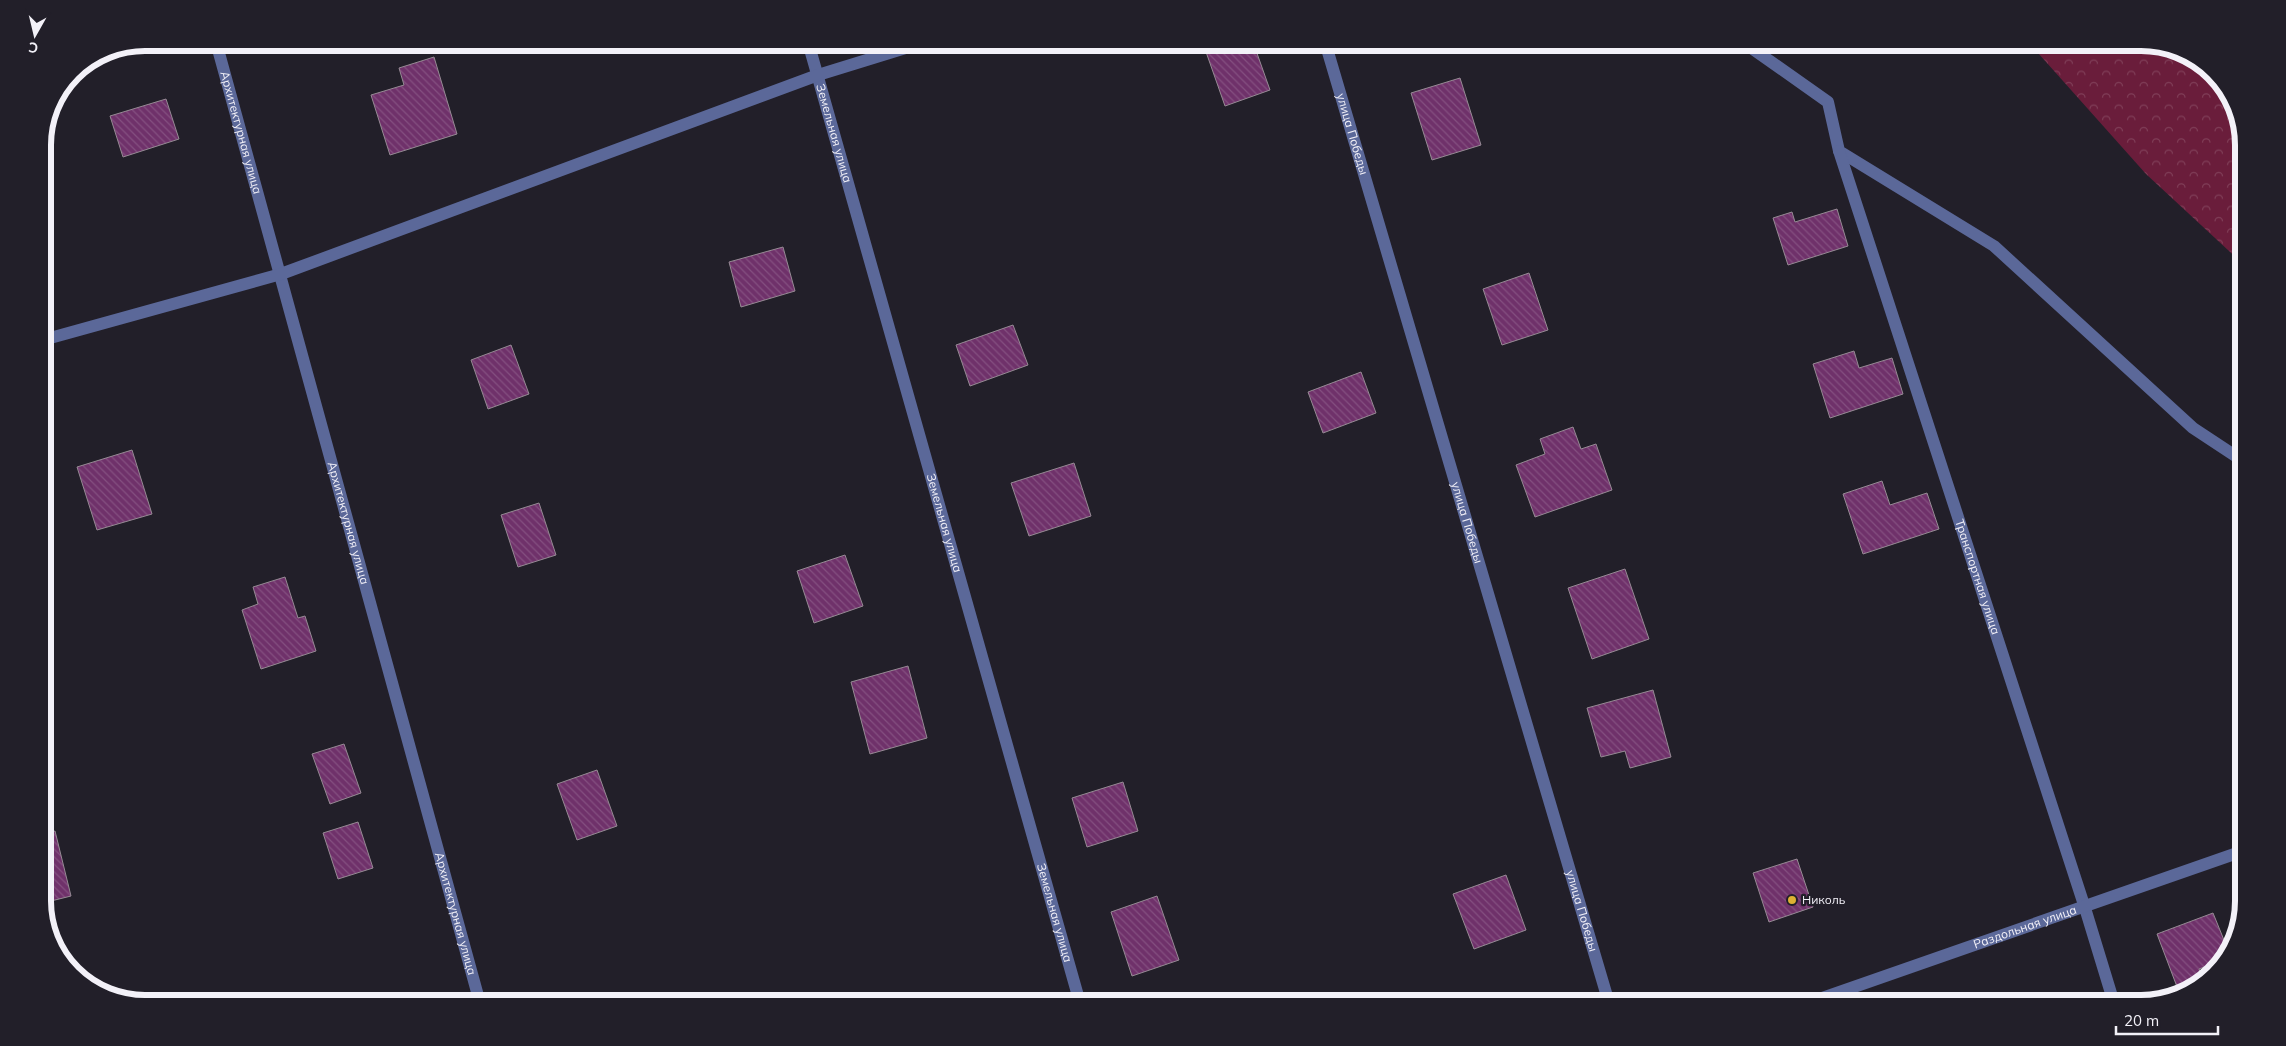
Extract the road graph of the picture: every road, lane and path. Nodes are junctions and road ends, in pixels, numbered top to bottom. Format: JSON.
{"nodes":[{"id":1,"x":218,"y":51,"type":"edge"},
{"id":2,"x":811,"y":51,"type":"edge"},
{"id":3,"x":896,"y":51,"type":"edge"},
{"id":4,"x":1328,"y":51,"type":"edge"},
{"id":5,"x":1756,"y":51,"type":"edge"},
{"id":6,"x":818,"y":75,"type":"junction"},
{"id":7,"x":1839,"y":151,"type":"junction"},
{"id":8,"x":280,"y":274,"type":"junction"},
{"id":9,"x":51,"y":338,"type":"edge"},
{"id":10,"x":2235,"y":456,"type":"edge"},
{"id":11,"x":2235,"y":855,"type":"edge"},
{"id":12,"x":2086,"y":908,"type":"junction"},
{"id":13,"x":478,"y":995,"type":"edge"},
{"id":14,"x":1077,"y":995,"type":"edge"},
{"id":15,"x":1606,"y":995,"type":"edge"},
{"id":16,"x":1834,"y":995,"type":"edge"},
{"id":17,"x":2111,"y":995,"type":"edge"}],
"edges":[{"from":1,"to":8,"type":"street","name":"Архитектурная улица"},
{"from":2,"to":6,"type":"street","name":"Земельная улица"},
{"from":3,"to":6,"type":"street"},
{"from":4,"to":15,"type":"street","name":"улица Победы"},
{"from":5,"to":7,"type":"street","name":"Транспортная улица"},
{"from":6,"to":8,"type":"street"},
{"from":6,"to":14,"type":"street","name":"Земельная улица"},
{"from":7,"to":10,"type":"street"},
{"from":7,"to":12,"type":"street","name":"Транспортная улица"},
{"from":8,"to":9,"type":"street"},
{"from":8,"to":13,"type":"street","name":"Архитектурная улица"},
{"from":11,"to":12,"type":"street","name":"Раздольная улица"},
{"from":12,"to":16,"type":"street","name":"Раздольная улица"},
{"from":12,"to":17,"type":"street","name":"Транспортная улица"}]}
